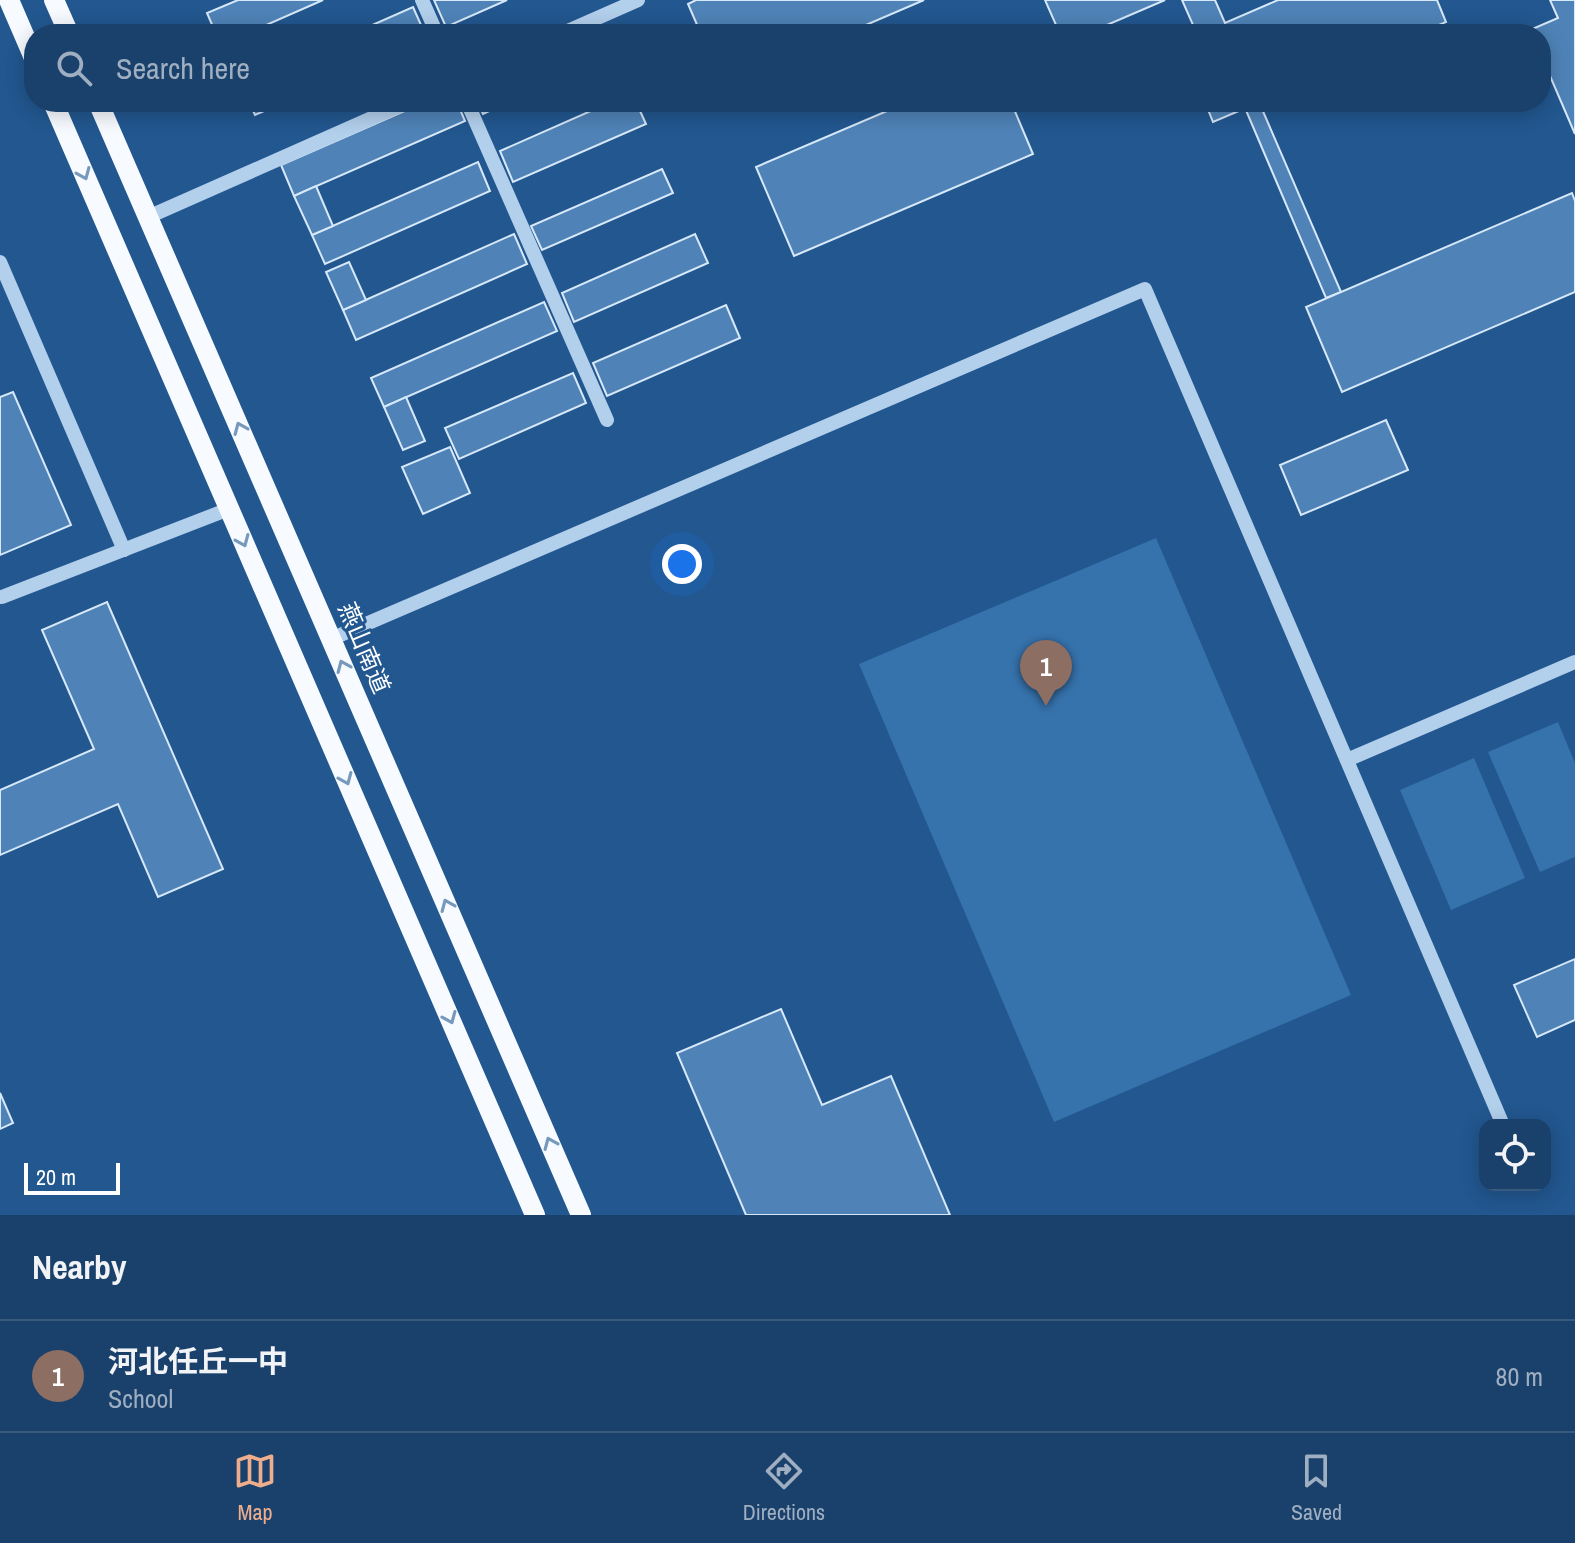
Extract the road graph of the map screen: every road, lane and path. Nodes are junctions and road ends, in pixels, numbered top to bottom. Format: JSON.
{"nodes":[{"id":1,"x":9,"y":0,"type":"edge"},
{"id":2,"x":54,"y":0,"type":"edge"},
{"id":3,"x":422,"y":0,"type":"edge"},
{"id":4,"x":638,"y":0,"type":"edge"},
{"id":5,"x":65,"y":24,"type":"edge"},
{"id":6,"x":433,"y":24,"type":"edge"},
{"id":7,"x":584,"y":24,"type":"edge"},
{"id":8,"x":24,"y":35,"type":"edge"},
{"id":9,"x":57,"y":112,"type":"edge"},
{"id":10,"x":102,"y":112,"type":"edge"},
{"id":11,"x":385,"y":112,"type":"edge"},
{"id":12,"x":471,"y":112,"type":"edge"},
{"id":13,"x":148,"y":217,"type":"junction"},
{"id":14,"x":0,"y":262,"type":"edge"},
{"id":15,"x":607,"y":420,"type":"dead end"},
{"id":16,"x":229,"y":509,"type":"junction"},
{"id":17,"x":124,"y":550,"type":"junction"},
{"id":18,"x":0,"y":597,"type":"edge"},
{"id":19,"x":331,"y":639,"type":"junction"},
{"id":20,"x":1575,"y":662,"type":"edge"},
{"id":21,"x":1347,"y":760,"type":"junction"},
{"id":22,"x":1500,"y":1119,"type":"edge"},
{"id":23,"x":535,"y":1215,"type":"edge"},
{"id":24,"x":581,"y":1215,"type":"edge"}],
"edges":[{"from":1,"to":8,"type":"main road"},
{"from":2,"to":5,"type":"main road"},
{"from":3,"to":6,"type":"lane"},
{"from":4,"to":7,"type":"lane"},
{"from":9,"to":16,"type":"main road","one_way":true},
{"from":10,"to":13,"type":"main road","name":"燕山南道"},
{"from":11,"to":13,"type":"lane"},
{"from":12,"to":15,"type":"lane"},
{"from":19,"to":13,"type":"main road","name":"燕山南道","one_way":true},
{"from":14,"to":17,"type":"lane"},
{"from":16,"to":17,"type":"lane"},
{"from":16,"to":23,"type":"main road","one_way":true},
{"from":17,"to":18,"type":"lane"},
{"from":19,"to":21,"type":"lane"},
{"from":24,"to":19,"type":"main road","name":"燕山南道","one_way":true},
{"from":20,"to":21,"type":"lane"},
{"from":21,"to":22,"type":"lane"}]}
